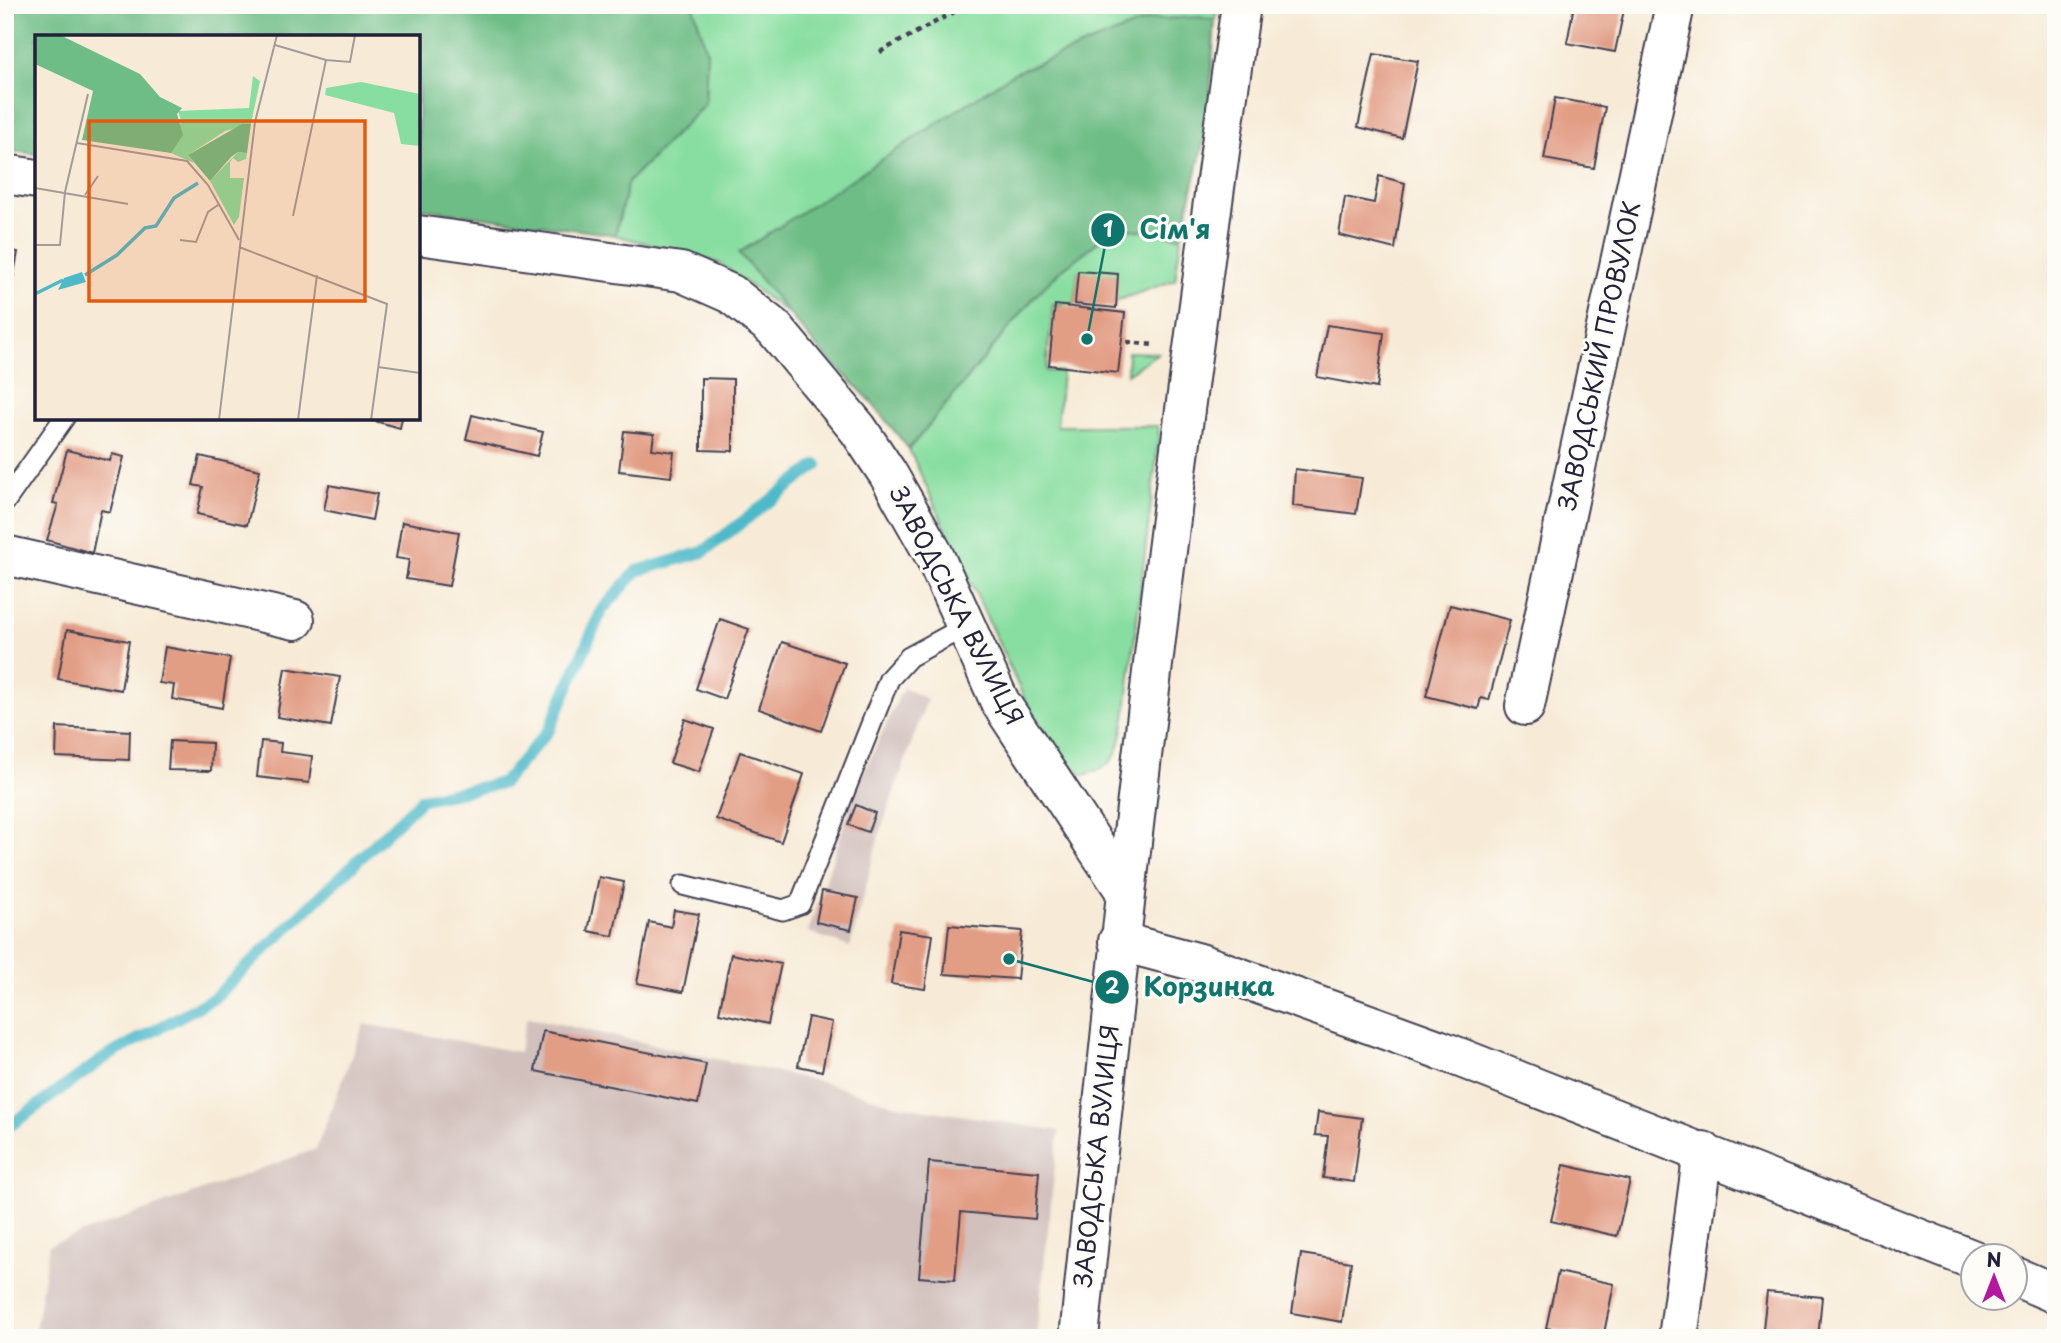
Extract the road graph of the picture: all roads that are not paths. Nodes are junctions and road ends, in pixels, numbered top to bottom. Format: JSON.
{"nodes":[{"id":1,"x":1241,"y":5,"type":"edge"},
{"id":2,"x":1675,"y":5,"type":"edge"},
{"id":3,"x":5,"y":174,"type":"edge"},
{"id":4,"x":35,"y":179,"type":"edge"},
{"id":5,"x":420,"y":235,"type":"edge"},
{"id":6,"x":63,"y":420,"type":"edge"},
{"id":7,"x":5,"y":502,"type":"edge"},
{"id":8,"x":5,"y":555,"type":"edge"},
{"id":9,"x":295,"y":620,"type":"dead end"},
{"id":10,"x":965,"y":626,"type":"junction"},
{"id":11,"x":1525,"y":706,"type":"dead end"},
{"id":12,"x":683,"y":885,"type":"dead end"},
{"id":13,"x":1125,"y":891,"type":"junction"},
{"id":14,"x":1118,"y":941,"type":"junction"},
{"id":15,"x":1703,"y":1151,"type":"junction"},
{"id":16,"x":1960,"y":1255,"type":"edge"},
{"id":17,"x":2030,"y":1283,"type":"edge"},
{"id":18,"x":2056,"y":1294,"type":"edge"},
{"id":19,"x":1079,"y":1338,"type":"edge"},
{"id":20,"x":1678,"y":1338,"type":"edge"}],
"edges":[{"from":1,"to":13,"type":"street","name":"ЗАВОДСЬКА ВУЛИЦЯ"},
{"from":2,"to":11,"type":"street","name":"ЗАВОДСЬКИЙ ПРОВУЛОК"},
{"from":3,"to":4,"type":"street"},
{"from":5,"to":10,"type":"street","name":"ЗАВОДСЬКА ВУЛИЦЯ"},
{"from":6,"to":7,"type":"lane"},
{"from":8,"to":9,"type":"street"},
{"from":10,"to":12,"type":"lane"},
{"from":10,"to":13,"type":"street","name":"ЗАВОДСЬКА ВУЛИЦЯ"},
{"from":13,"to":14,"type":"street","name":"ЗАВОДСЬКА ВУЛИЦЯ"},
{"from":14,"to":15,"type":"street"},
{"from":14,"to":19,"type":"street","name":"ЗАВОДСЬКА ВУЛИЦЯ"},
{"from":15,"to":16,"type":"street"},
{"from":15,"to":20,"type":"street"},
{"from":17,"to":18,"type":"street"}]}
